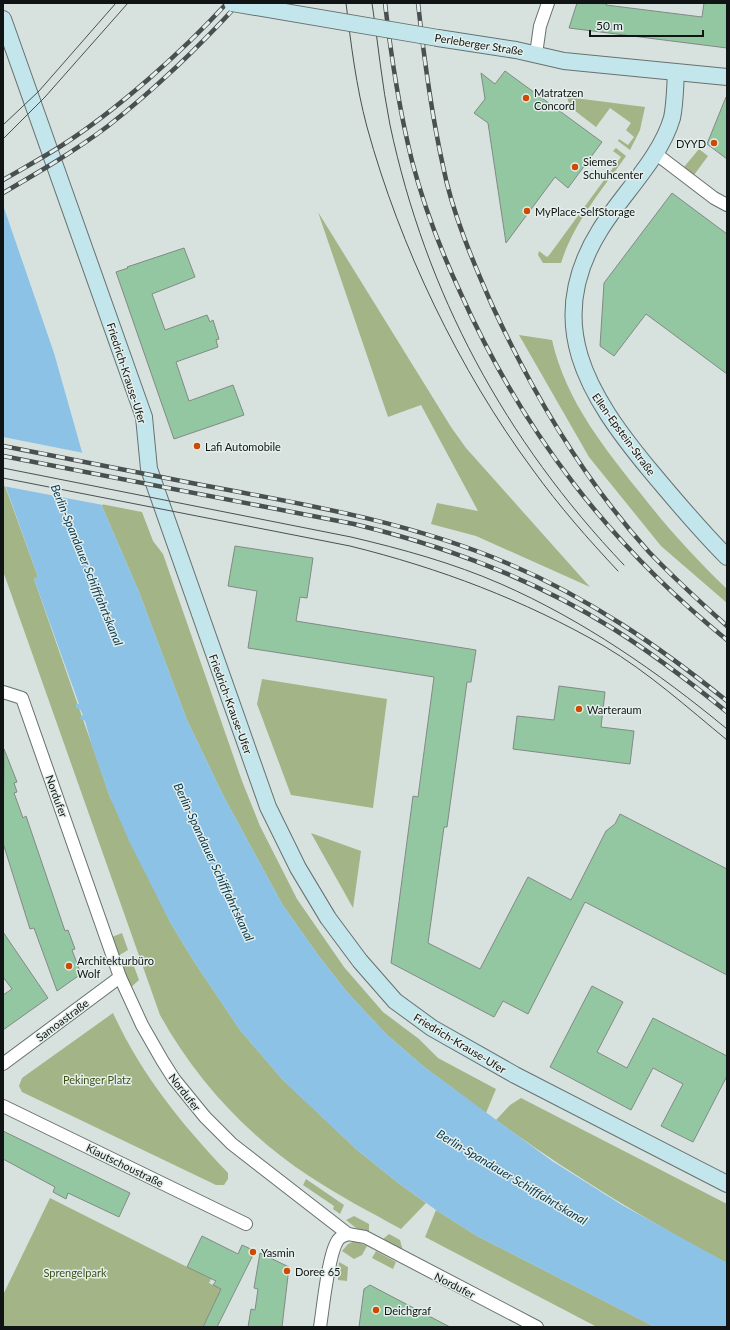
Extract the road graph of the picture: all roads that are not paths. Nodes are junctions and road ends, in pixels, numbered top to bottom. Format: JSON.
{"nodes":[{"id":1,"x":232,"y":3,"type":"edge"},
{"id":2,"x":548,"y":3,"type":"edge"},
{"id":3,"x":3,"y":19,"type":"edge"},
{"id":4,"x":536,"y":54,"type":"junction"},
{"id":5,"x":676,"y":73,"type":"junction"},
{"id":6,"x":727,"y":77,"type":"edge"},
{"id":7,"x":655,"y":153,"type":"junction"},
{"id":8,"x":727,"y":205,"type":"edge"},
{"id":9,"x":727,"y":557,"type":"edge"},
{"id":10,"x":3,"y":692,"type":"edge"},
{"id":11,"x":120,"y":977,"type":"junction"},
{"id":12,"x":3,"y":1064,"type":"edge"},
{"id":13,"x":3,"y":1106,"type":"edge"},
{"id":14,"x":727,"y":1184,"type":"edge"},
{"id":15,"x":246,"y":1224,"type":"dead end"},
{"id":16,"x":348,"y":1234,"type":"junction"},
{"id":17,"x":320,"y":1327,"type":"edge"},
{"id":18,"x":537,"y":1327,"type":"edge"}],
"edges":[{"from":1,"to":4,"type":"street","name":"Perleberger Straße","bridge":true},
{"from":2,"to":4,"type":"street"},
{"from":3,"to":14,"type":"street","name":"Friedrich-Krause-Ufer"},
{"from":4,"to":5,"type":"street","name":"Perleberger Straße"},
{"from":5,"to":6,"type":"street","name":"Perleberger Straße"},
{"from":5,"to":7,"type":"street","name":"Ellen-Epstein-Straße"},
{"from":7,"to":8,"type":"street"},
{"from":7,"to":9,"type":"street","name":"Ellen-Epstein-Straße"},
{"from":10,"to":11,"type":"street","name":"Nordufer"},
{"from":11,"to":12,"type":"street","name":"Samoastraße"},
{"from":11,"to":16,"type":"street","name":"Nordufer"},
{"from":13,"to":15,"type":"street","name":"Kiautschoustraße"},
{"from":16,"to":17,"type":"street"},
{"from":16,"to":18,"type":"street","name":"Nordufer"}]}
